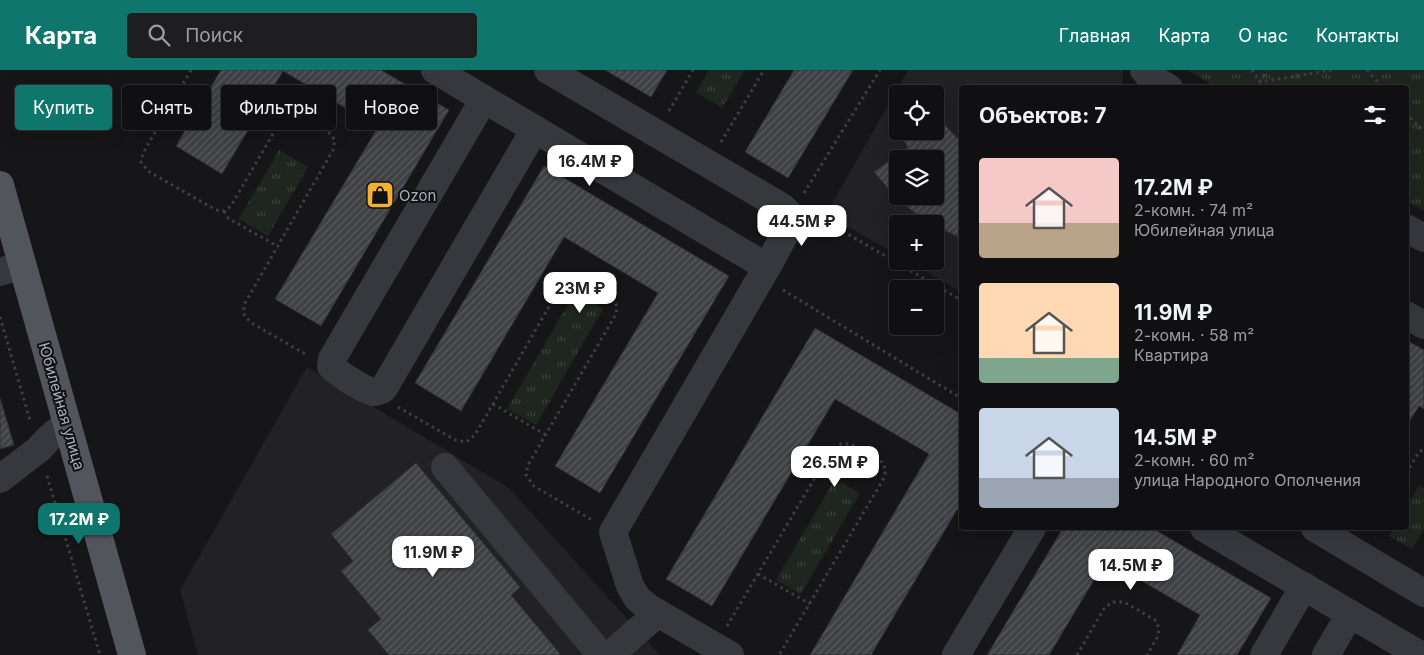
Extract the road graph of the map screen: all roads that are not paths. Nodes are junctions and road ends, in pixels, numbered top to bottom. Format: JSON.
{"nodes":[{"id":1,"x":435,"y":70,"type":"edge"},
{"id":2,"x":1144,"y":70,"type":"edge"},
{"id":3,"x":562,"y":73,"type":"edge"},
{"id":4,"x":1164,"y":85,"type":"edge"},
{"id":5,"x":484,"y":99,"type":"junction"},
{"id":6,"x":535,"y":129,"type":"junction"},
{"id":7,"x":0,"y":186,"type":"edge"},
{"id":8,"x":1409,"y":230,"type":"edge"},
{"id":9,"x":1424,"y":238,"type":"edge"},
{"id":10,"x":11,"y":269,"type":"edge"},
{"id":11,"x":764,"y":272,"type":"junction"},
{"id":12,"x":1409,"y":316,"type":"edge"},
{"id":13,"x":1424,"y":325,"type":"edge"},
{"id":14,"x":66,"y":424,"type":"junction"},
{"id":15,"x":445,"y":467,"type":"dead end"},
{"id":16,"x":0,"y":479,"type":"edge"},
{"id":17,"x":1031,"y":530,"type":"edge"},
{"id":18,"x":1207,"y":530,"type":"edge"},
{"id":19,"x":1318,"y":530,"type":"edge"},
{"id":20,"x":1304,"y":586,"type":"junction"},
{"id":21,"x":1424,"y":593,"type":"edge"},
{"id":22,"x":658,"y":613,"type":"junction"},
{"id":23,"x":1350,"y":614,"type":"junction"},
{"id":24,"x":722,"y":651,"type":"edge"},
{"id":25,"x":132,"y":655,"type":"edge"},
{"id":26,"x":601,"y":655,"type":"edge"},
{"id":27,"x":610,"y":655,"type":"edge"},
{"id":28,"x":956,"y":655,"type":"edge"},
{"id":29,"x":1264,"y":655,"type":"edge"},
{"id":30,"x":1326,"y":655,"type":"edge"},
{"id":31,"x":1420,"y":655,"type":"edge"}],
"edges":[{"from":1,"to":5,"type":"street"},
{"from":2,"to":4,"type":"street"},
{"from":3,"to":11,"type":"street"},
{"from":5,"to":6,"type":"street"},
{"from":5,"to":6,"type":"street"},
{"from":6,"to":11,"type":"street"},
{"from":7,"to":10,"type":"main road","name":"Юбилейная улица"},
{"from":8,"to":9,"type":"street"},
{"from":10,"to":14,"type":"main road","name":"Юбилейная улица"},
{"from":11,"to":22,"type":"street"},
{"from":12,"to":13,"type":"street"},
{"from":14,"to":16,"type":"street"},
{"from":14,"to":25,"type":"main road","name":"Юбилейная улица"},
{"from":15,"to":26,"type":"street"},
{"from":17,"to":28,"type":"street"},
{"from":18,"to":20,"type":"street"},
{"from":19,"to":21,"type":"street"},
{"from":20,"to":23,"type":"street"},
{"from":20,"to":29,"type":"street"},
{"from":22,"to":24,"type":"street"},
{"from":22,"to":27,"type":"street"},
{"from":23,"to":30,"type":"street"},
{"from":23,"to":31,"type":"street"}]}
